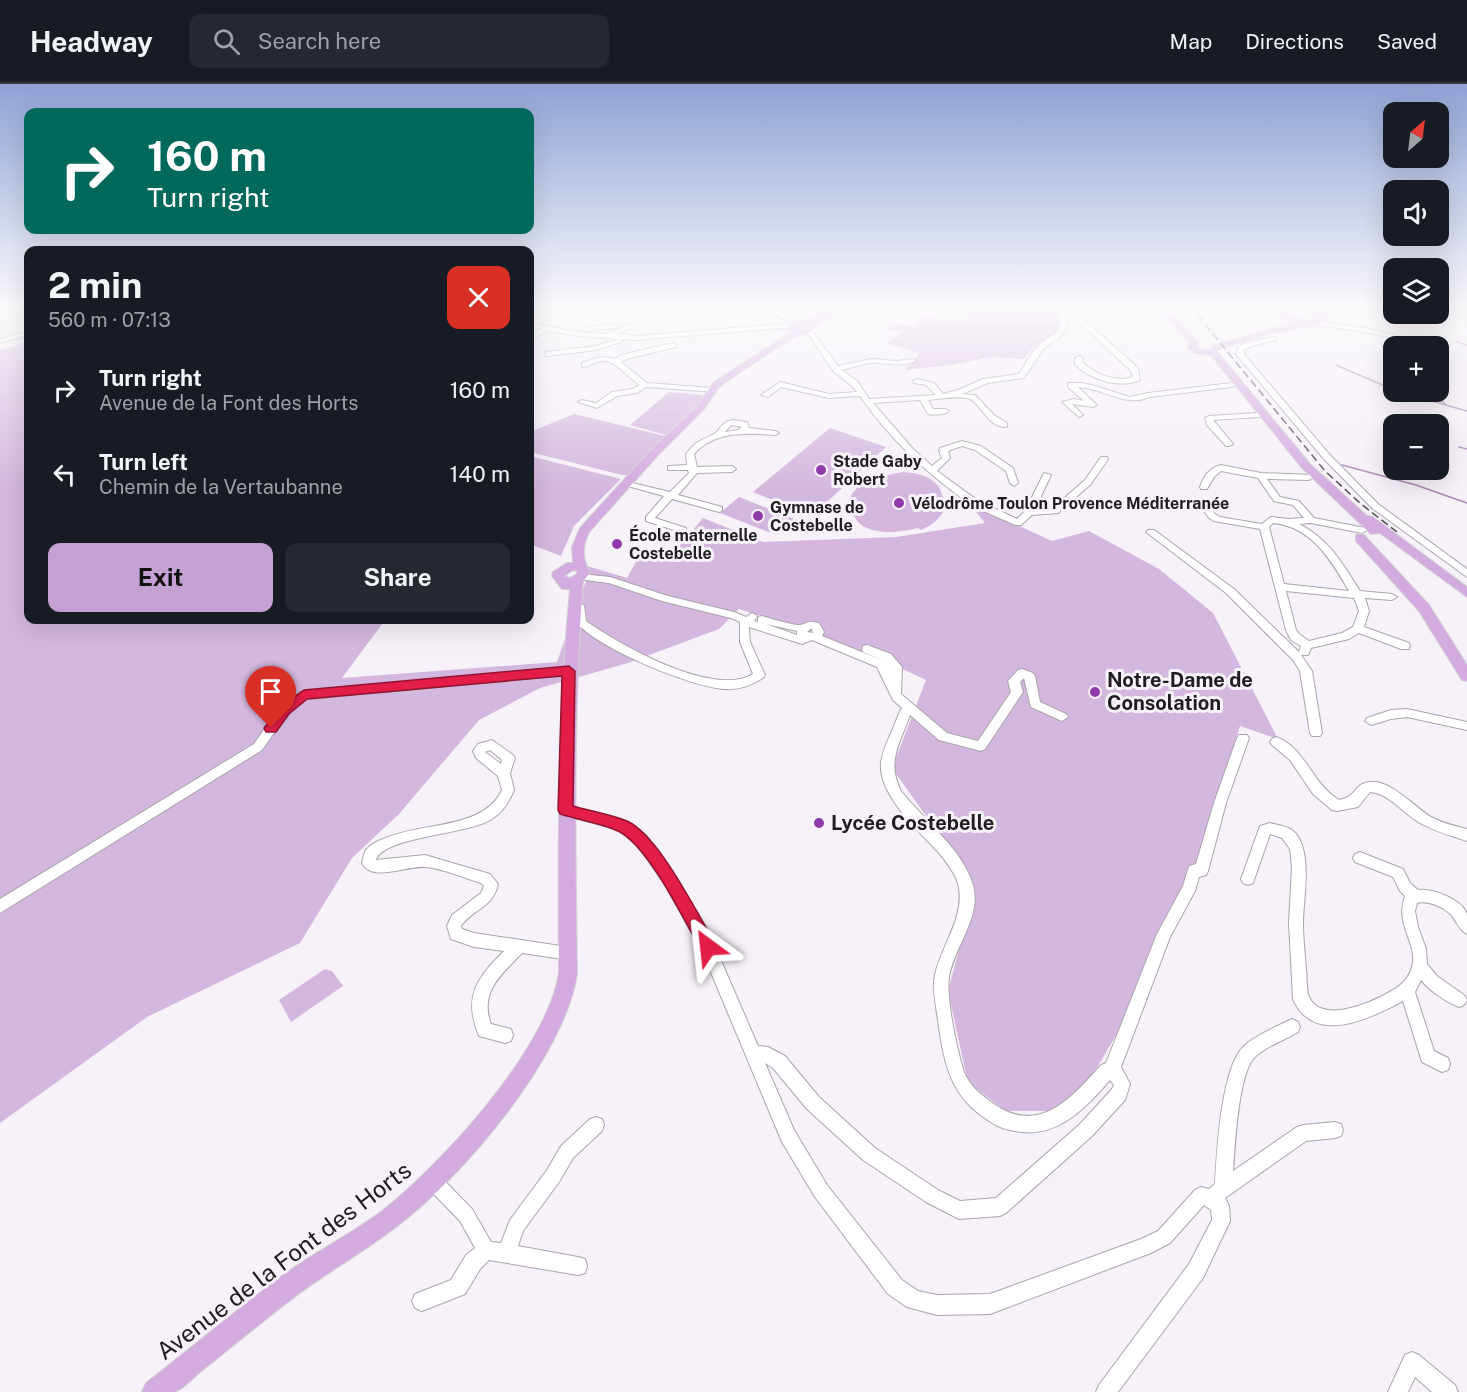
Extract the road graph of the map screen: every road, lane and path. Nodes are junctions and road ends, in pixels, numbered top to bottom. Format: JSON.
{"nodes":[{"id":1,"x":622,"y":367,"type":"edge"},
{"id":2,"x":741,"y":367,"type":"edge"},
{"id":3,"x":845,"y":367,"type":"edge"},
{"id":4,"x":1028,"y":367,"type":"edge"},
{"id":5,"x":1082,"y":367,"type":"edge"},
{"id":6,"x":1131,"y":367,"type":"edge"},
{"id":7,"x":1220,"y":367,"type":"edge"},
{"id":8,"x":1223,"y":367,"type":"edge"},
{"id":9,"x":1250,"y":367,"type":"edge"},
{"id":10,"x":836,"y":369,"type":"joint"},
{"id":11,"x":917,"y":381,"type":"dead end"},
{"id":12,"x":645,"y":385,"type":"junction"},
{"id":13,"x":1232,"y":385,"type":"junction"},
{"id":14,"x":987,"y":386,"type":"dead end"},
{"id":15,"x":713,"y":390,"type":"junction"},
{"id":16,"x":765,"y":395,"type":"dead end"},
{"id":17,"x":952,"y":395,"type":"junction"},
{"id":18,"x":941,"y":397,"type":"junction"},
{"id":19,"x":864,"y":398,"type":"junction"},
{"id":20,"x":972,"y":398,"type":"junction"},
{"id":21,"x":923,"y":399,"type":"junction"},
{"id":22,"x":582,"y":402,"type":"dead end"},
{"id":23,"x":945,"y":411,"type":"dead end"},
{"id":24,"x":1079,"y":415,"type":"dead end"},
{"id":25,"x":1257,"y":415,"type":"junction"},
{"id":26,"x":1004,"y":425,"type":"dead end"},
{"id":27,"x":775,"y":433,"type":"dead end"},
{"id":28,"x":1228,"y":444,"type":"dead end"},
{"id":29,"x":1104,"y":459,"type":"dead end"},
{"id":30,"x":671,"y":468,"type":"dead end"},
{"id":31,"x":693,"y":469,"type":"junction"},
{"id":32,"x":732,"y":469,"type":"dead end"},
{"id":33,"x":932,"y":471,"type":"junction"},
{"id":34,"x":1047,"y":475,"type":"dead end"},
{"id":35,"x":1262,"y":476,"type":"junction"},
{"id":36,"x":1309,"y":477,"type":"junction"},
{"id":37,"x":627,"y":483,"type":"junction"},
{"id":38,"x":1014,"y":483,"type":"dead end"},
{"id":39,"x":1204,"y":487,"type":"dead end"},
{"id":40,"x":671,"y":495,"type":"junction"},
{"id":41,"x":1347,"y":503,"type":"junction"},
{"id":42,"x":1205,"y":505,"type":"dead end"},
{"id":43,"x":719,"y":509,"type":"dead end"},
{"id":44,"x":1029,"y":512,"type":"junction"},
{"id":45,"x":1311,"y":520,"type":"junction"},
{"id":46,"x":1289,"y":522,"type":"junction"},
{"id":47,"x":1264,"y":527,"type":"junction"},
{"id":48,"x":683,"y":530,"type":"dead end"},
{"id":49,"x":1150,"y":532,"type":"dead end"},
{"id":50,"x":1364,"y":533,"type":"junction"},
{"id":51,"x":1385,"y":544,"type":"junction"},
{"id":52,"x":1415,"y":554,"type":"junction"},
{"id":53,"x":1382,"y":564,"type":"junction"},
{"id":54,"x":1467,"y":574,"type":"edge"},
{"id":55,"x":578,"y":577,"type":"junction"},
{"id":56,"x":1280,"y":587,"type":"junction"},
{"id":57,"x":1356,"y":593,"type":"junction"},
{"id":58,"x":1467,"y":593,"type":"edge"},
{"id":59,"x":1392,"y":597,"type":"dead end"},
{"id":60,"x":749,"y":619,"type":"junction"},
{"id":61,"x":1358,"y":629,"type":"junction"},
{"id":62,"x":1307,"y":645,"type":"junction"},
{"id":63,"x":1405,"y":646,"type":"dead end"},
{"id":64,"x":1297,"y":657,"type":"junction"},
{"id":65,"x":569,"y":671,"type":"junction"},
{"id":66,"x":1467,"y":676,"type":"edge"},
{"id":67,"x":909,"y":708,"type":"junction"},
{"id":68,"x":1062,"y":717,"type":"dead end"},
{"id":69,"x":1371,"y":721,"type":"dead end"},
{"id":70,"x":1467,"y":726,"type":"edge"},
{"id":71,"x":1316,"y":733,"type":"dead end"},
{"id":72,"x":1243,"y":738,"type":"dead end"},
{"id":73,"x":1276,"y":742,"type":"dead end"},
{"id":74,"x":504,"y":773,"type":"dead end"},
{"id":75,"x":566,"y":810,"type":"junction"},
{"id":76,"x":1467,"y":835,"type":"edge"},
{"id":77,"x":1360,"y":858,"type":"dead end"},
{"id":78,"x":1248,"y":879,"type":"dead end"},
{"id":79,"x":1414,"y":896,"type":"junction"},
{"id":80,"x":0,"y":907,"type":"edge"},
{"id":81,"x":1467,"y":927,"type":"edge"},
{"id":82,"x":519,"y":946,"type":"junction"},
{"id":83,"x":569,"y":953,"type":"junction"},
{"id":84,"x":1420,"y":968,"type":"junction"},
{"id":85,"x":1407,"y":991,"type":"junction"},
{"id":86,"x":1459,"y":1000,"type":"dead end"},
{"id":87,"x":1292,"y":1028,"type":"dead end"},
{"id":88,"x":505,"y":1035,"type":"dead end"},
{"id":89,"x":753,"y":1053,"type":"junction"},
{"id":90,"x":1442,"y":1064,"type":"dead end"},
{"id":91,"x":1111,"y":1072,"type":"junction"},
{"id":92,"x":596,"y":1125,"type":"dead end"},
{"id":93,"x":1335,"y":1130,"type":"dead end"},
{"id":94,"x":432,"y":1180,"type":"junction"},
{"id":95,"x":1217,"y":1193,"type":"junction"},
{"id":96,"x":486,"y":1250,"type":"junction"},
{"id":97,"x":506,"y":1254,"type":"junction"},
{"id":98,"x":578,"y":1266,"type":"dead end"},
{"id":99,"x":422,"y":1302,"type":"dead end"},
{"id":100,"x":155,"y":1392,"type":"edge"},
{"id":101,"x":1106,"y":1392,"type":"edge"},
{"id":102,"x":1398,"y":1392,"type":"edge"},
{"id":103,"x":1448,"y":1392,"type":"edge"}],
"edges":[{"from":1,"to":12,"type":"street"},
{"from":2,"to":15,"type":"main road","name":"Avenue de la Font des Horts"},
{"from":3,"to":10,"type":"street"},
{"from":4,"to":17,"type":"street"},
{"from":5,"to":6,"type":"street"},
{"from":7,"to":13,"type":"main road"},
{"from":8,"to":41,"type":"main road"},
{"from":9,"to":54,"type":"street"},
{"from":10,"to":19,"type":"street"},
{"from":11,"to":18,"type":"street"},
{"from":12,"to":15,"type":"street"},
{"from":12,"to":22,"type":"street"},
{"from":13,"to":24,"type":"street"},
{"from":13,"to":25,"type":"main road"},
{"from":14,"to":20,"type":"street"},
{"from":15,"to":37,"type":"main road","name":"Avenue de la Font des Horts"},
{"from":16,"to":19,"type":"street"},
{"from":17,"to":18,"type":"street"},
{"from":17,"to":20,"type":"street"},
{"from":18,"to":21,"type":"street"},
{"from":19,"to":21,"type":"street"},
{"from":19,"to":33,"type":"street"},
{"from":20,"to":26,"type":"street"},
{"from":21,"to":23,"type":"street"},
{"from":25,"to":28,"type":"street"},
{"from":25,"to":36,"type":"main road"},
{"from":27,"to":31,"type":"street"},
{"from":29,"to":44,"type":"street"},
{"from":30,"to":31,"type":"street"},
{"from":31,"to":32,"type":"street"},
{"from":31,"to":40,"type":"street"},
{"from":33,"to":38,"type":"street"},
{"from":33,"to":44,"type":"street"},
{"from":34,"to":44,"type":"street"},
{"from":35,"to":36,"type":"street"},
{"from":35,"to":39,"type":"street"},
{"from":35,"to":45,"type":"street"},
{"from":36,"to":50,"type":"main road"},
{"from":37,"to":40,"type":"street"},
{"from":37,"to":55,"type":"main road","name":"Avenue de la Font des Horts"},
{"from":40,"to":43,"type":"street"},
{"from":40,"to":48,"type":"street"},
{"from":41,"to":50,"type":"main road"},
{"from":41,"to":52,"type":"main road"},
{"from":42,"to":47,"type":"street"},
{"from":45,"to":46,"type":"street"},
{"from":45,"to":50,"type":"street"},
{"from":46,"to":47,"type":"street"},
{"from":46,"to":57,"type":"street"},
{"from":47,"to":56,"type":"street"},
{"from":49,"to":64,"type":"street"},
{"from":50,"to":51,"type":"main road"},
{"from":50,"to":53,"type":"main road"},
{"from":51,"to":52,"type":"main road"},
{"from":51,"to":53,"type":"main road"},
{"from":52,"to":58,"type":"main road"},
{"from":53,"to":66,"type":"main road"},
{"from":55,"to":55,"type":"main road"},
{"from":55,"to":60,"type":"street"},
{"from":55,"to":60,"type":"street"},
{"from":55,"to":65,"type":"main road","name":"Avenue de la Font des Horts"},
{"from":56,"to":57,"type":"street"},
{"from":56,"to":62,"type":"street"},
{"from":57,"to":59,"type":"street"},
{"from":57,"to":61,"type":"street"},
{"from":60,"to":67,"type":"street"},
{"from":61,"to":62,"type":"street"},
{"from":61,"to":63,"type":"street"},
{"from":62,"to":64,"type":"street"},
{"from":64,"to":71,"type":"street"},
{"from":65,"to":75,"type":"main road","name":"Avenue de la Font des Horts"},
{"from":65,"to":80,"type":"street"},
{"from":67,"to":68,"type":"street"},
{"from":67,"to":91,"type":"street"},
{"from":69,"to":70,"type":"street"},
{"from":72,"to":91,"type":"street"},
{"from":73,"to":76,"type":"street"},
{"from":74,"to":82,"type":"street"},
{"from":75,"to":83,"type":"main road","name":"Avenue de la Font des Horts"},
{"from":75,"to":89,"type":"street"},
{"from":77,"to":79,"type":"street"},
{"from":78,"to":85,"type":"street"},
{"from":79,"to":81,"type":"street"},
{"from":79,"to":84,"type":"street"},
{"from":82,"to":83,"type":"street"},
{"from":82,"to":88,"type":"street"},
{"from":83,"to":94,"type":"main road","name":"Avenue de la Font des Horts"},
{"from":84,"to":85,"type":"street"},
{"from":84,"to":86,"type":"street"},
{"from":85,"to":90,"type":"street"},
{"from":87,"to":95,"type":"street"},
{"from":89,"to":91,"type":"street"},
{"from":89,"to":95,"type":"street"},
{"from":92,"to":97,"type":"street"},
{"from":93,"to":95,"type":"street"},
{"from":94,"to":96,"type":"street"},
{"from":94,"to":100,"type":"main road","name":"Avenue de la Font des Horts"},
{"from":95,"to":101,"type":"street"},
{"from":96,"to":97,"type":"street"},
{"from":96,"to":99,"type":"street"},
{"from":97,"to":98,"type":"street"},
{"from":102,"to":103,"type":"street"}]}
